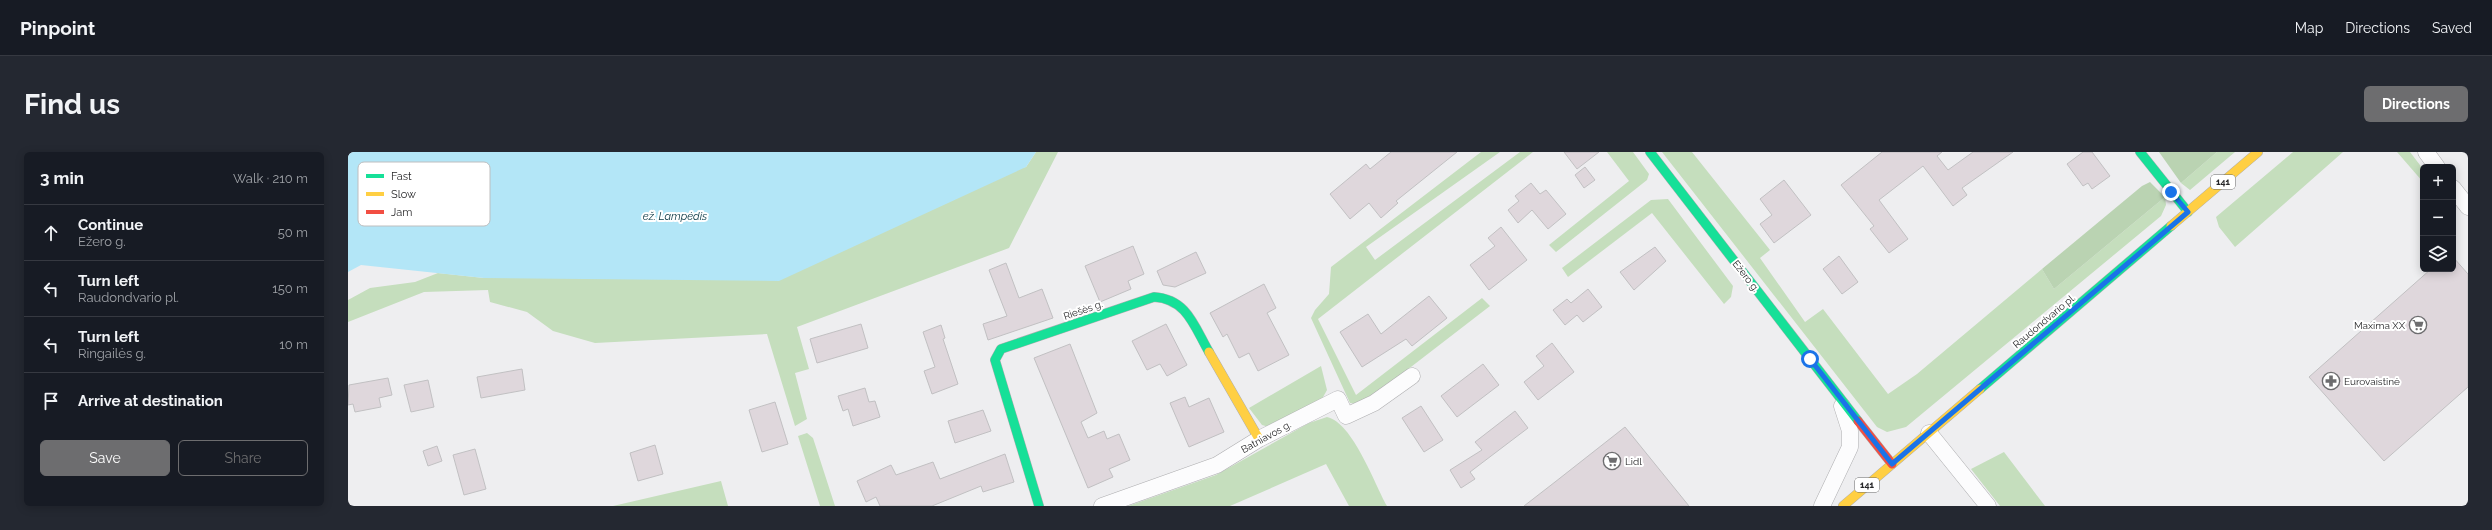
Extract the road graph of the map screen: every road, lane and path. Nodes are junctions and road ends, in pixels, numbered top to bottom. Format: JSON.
{"nodes":[{"id":1,"x":1650,"y":152,"type":"edge"},
{"id":2,"x":2140,"y":152,"type":"edge"},
{"id":3,"x":2258,"y":152,"type":"edge"},
{"id":4,"x":2426,"y":152,"type":"edge"},
{"id":5,"x":2435,"y":164,"type":"edge"},
{"id":6,"x":2456,"y":192,"type":"edge"},
{"id":7,"x":2468,"y":207,"type":"edge"},
{"id":8,"x":2188,"y":212,"type":"junction"},
{"id":9,"x":1412,"y":376,"type":"dead end"},
{"id":10,"x":1841,"y":400,"type":"junction"},
{"id":11,"x":1929,"y":433,"type":"junction"},
{"id":12,"x":1259,"y":439,"type":"junction"},
{"id":13,"x":1892,"y":464,"type":"junction"},
{"id":14,"x":1039,"y":506,"type":"edge"},
{"id":15,"x":1102,"y":506,"type":"edge"},
{"id":16,"x":1822,"y":506,"type":"edge"},
{"id":17,"x":1843,"y":506,"type":"edge"},
{"id":18,"x":1988,"y":506,"type":"edge"}],
"edges":[{"from":1,"to":10,"type":"street","name":"Ežero g."},
{"from":2,"to":8,"type":"street"},
{"from":3,"to":8,"type":"street","name":"Raudondvario pl.","number":"141"},
{"from":4,"to":5,"type":"street"},
{"from":6,"to":7,"type":"street"},
{"from":8,"to":11,"type":"street","name":"Raudondvario pl.","number":"141"},
{"from":9,"to":12,"type":"street","name":"Batniavos g."},
{"from":10,"to":13,"type":"street","name":"Ežero g."},
{"from":10,"to":16,"type":"street","name":"Ežero g."},
{"from":11,"to":13,"type":"street","name":"Raudondvario pl.","number":"141"},
{"from":11,"to":18,"type":"street"},
{"from":12,"to":14,"type":"street","name":"Riešės g."},
{"from":12,"to":15,"type":"street","name":"Batniavos g."},
{"from":13,"to":17,"type":"street","name":"Raudondvario pl.","number":"141"}]}
